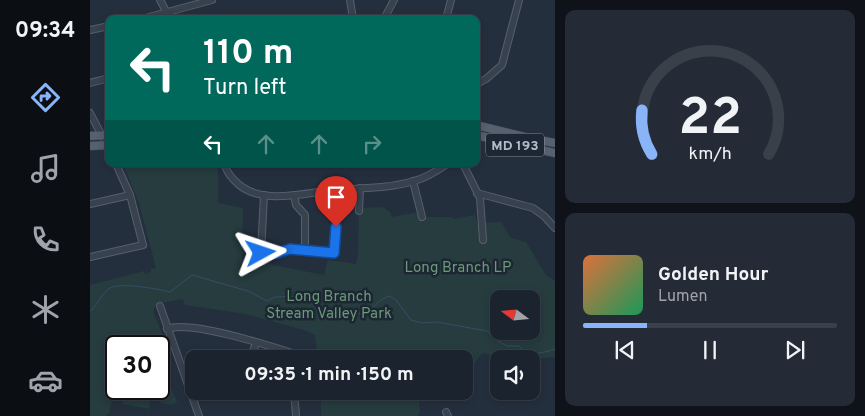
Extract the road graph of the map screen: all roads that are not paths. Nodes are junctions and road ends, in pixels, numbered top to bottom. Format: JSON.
{"nodes":[{"id":1,"x":160,"y":0,"type":"edge"},
{"id":2,"x":212,"y":0,"type":"edge"},
{"id":3,"x":350,"y":0,"type":"edge"},
{"id":4,"x":394,"y":0,"type":"edge"},
{"id":5,"x":451,"y":0,"type":"edge"},
{"id":6,"x":519,"y":0,"type":"edge"},
{"id":7,"x":167,"y":12,"type":"junction"},
{"id":8,"x":157,"y":15,"type":"edge"},
{"id":9,"x":352,"y":15,"type":"edge"},
{"id":10,"x":386,"y":15,"type":"edge"},
{"id":11,"x":447,"y":15,"type":"edge"},
{"id":12,"x":105,"y":27,"type":"edge"},
{"id":13,"x":90,"y":30,"type":"edge"},
{"id":14,"x":105,"y":79,"type":"edge"},
{"id":15,"x":480,"y":81,"type":"edge"},
{"id":16,"x":90,"y":83,"type":"edge"},
{"id":17,"x":90,"y":113,"type":"edge"},
{"id":18,"x":480,"y":126,"type":"edge"},
{"id":19,"x":105,"y":134,"type":"edge"},
{"id":20,"x":105,"y":135,"type":"edge"},
{"id":21,"x":90,"y":136,"type":"edge"},
{"id":22,"x":480,"y":136,"type":"edge"},
{"id":23,"x":555,"y":143,"type":"edge"},
{"id":24,"x":90,"y":146,"type":"edge"},
{"id":25,"x":105,"y":146,"type":"edge"},
{"id":26,"x":555,"y":153,"type":"edge"},
{"id":27,"x":117,"y":167,"type":"edge"},
{"id":28,"x":226,"y":167,"type":"edge"},
{"id":29,"x":443,"y":167,"type":"edge"},
{"id":30,"x":465,"y":167,"type":"edge"},
{"id":31,"x":413,"y":182,"type":"junction"},
{"id":32,"x":360,"y":188,"type":"junction"},
{"id":33,"x":478,"y":193,"type":"junction"},
{"id":34,"x":130,"y":195,"type":"junction"},
{"id":35,"x":264,"y":195,"type":"junction"},
{"id":36,"x":294,"y":195,"type":"junction"},
{"id":37,"x":90,"y":204,"type":"edge"},
{"id":38,"x":360,"y":211,"type":"dead end"},
{"id":39,"x":422,"y":217,"type":"dead end"},
{"id":40,"x":336,"y":227,"type":"dead end"},
{"id":41,"x":555,"y":228,"type":"edge"},
{"id":42,"x":483,"y":240,"type":"dead end"},
{"id":43,"x":305,"y":250,"type":"junction"},
{"id":44,"x":90,"y":257,"type":"edge"},
{"id":45,"x":160,"y":306,"type":"dead end"},
{"id":46,"x":167,"y":329,"type":"junction"},
{"id":47,"x":256,"y":343,"type":"junction"},
{"id":48,"x":253,"y":350,"type":"edge"},
{"id":49,"x":276,"y":350,"type":"edge"},
{"id":50,"x":295,"y":400,"type":"edge"},
{"id":51,"x":199,"y":416,"type":"edge"},
{"id":52,"x":296,"y":416,"type":"edge"}],
"edges":[{"from":1,"to":7,"type":"street"},
{"from":2,"to":7,"type":"street"},
{"from":3,"to":9,"type":"street"},
{"from":4,"to":10,"type":"street"},
{"from":5,"to":11,"type":"street"},
{"from":6,"to":15,"type":"street"},
{"from":7,"to":8,"type":"street"},
{"from":12,"to":13,"type":"street"},
{"from":14,"to":16,"type":"street"},
{"from":17,"to":19,"type":"street"},
{"from":18,"to":23,"type":"main road","number":"MD 193"},
{"from":20,"to":21,"type":"main road"},
{"from":22,"to":26,"type":"main road","number":"MD 193"},
{"from":24,"to":25,"type":"main road"},
{"from":27,"to":34,"type":"street"},
{"from":28,"to":35,"type":"street"},
{"from":29,"to":31,"type":"street"},
{"from":30,"to":33,"type":"street"},
{"from":31,"to":32,"type":"street"},
{"from":31,"to":39,"type":"street"},
{"from":32,"to":36,"type":"street"},
{"from":32,"to":38,"type":"street"},
{"from":33,"to":41,"type":"street"},
{"from":33,"to":42,"type":"street"},
{"from":34,"to":37,"type":"street"},
{"from":34,"to":44,"type":"street"},
{"from":35,"to":36,"type":"street"},
{"from":35,"to":43,"type":"street"},
{"from":36,"to":43,"type":"street"},
{"from":40,"to":43,"type":"street"},
{"from":45,"to":46,"type":"street"},
{"from":46,"to":47,"type":"street"},
{"from":46,"to":51,"type":"street"},
{"from":47,"to":48,"type":"street"},
{"from":47,"to":49,"type":"street"},
{"from":50,"to":52,"type":"street"}]}
